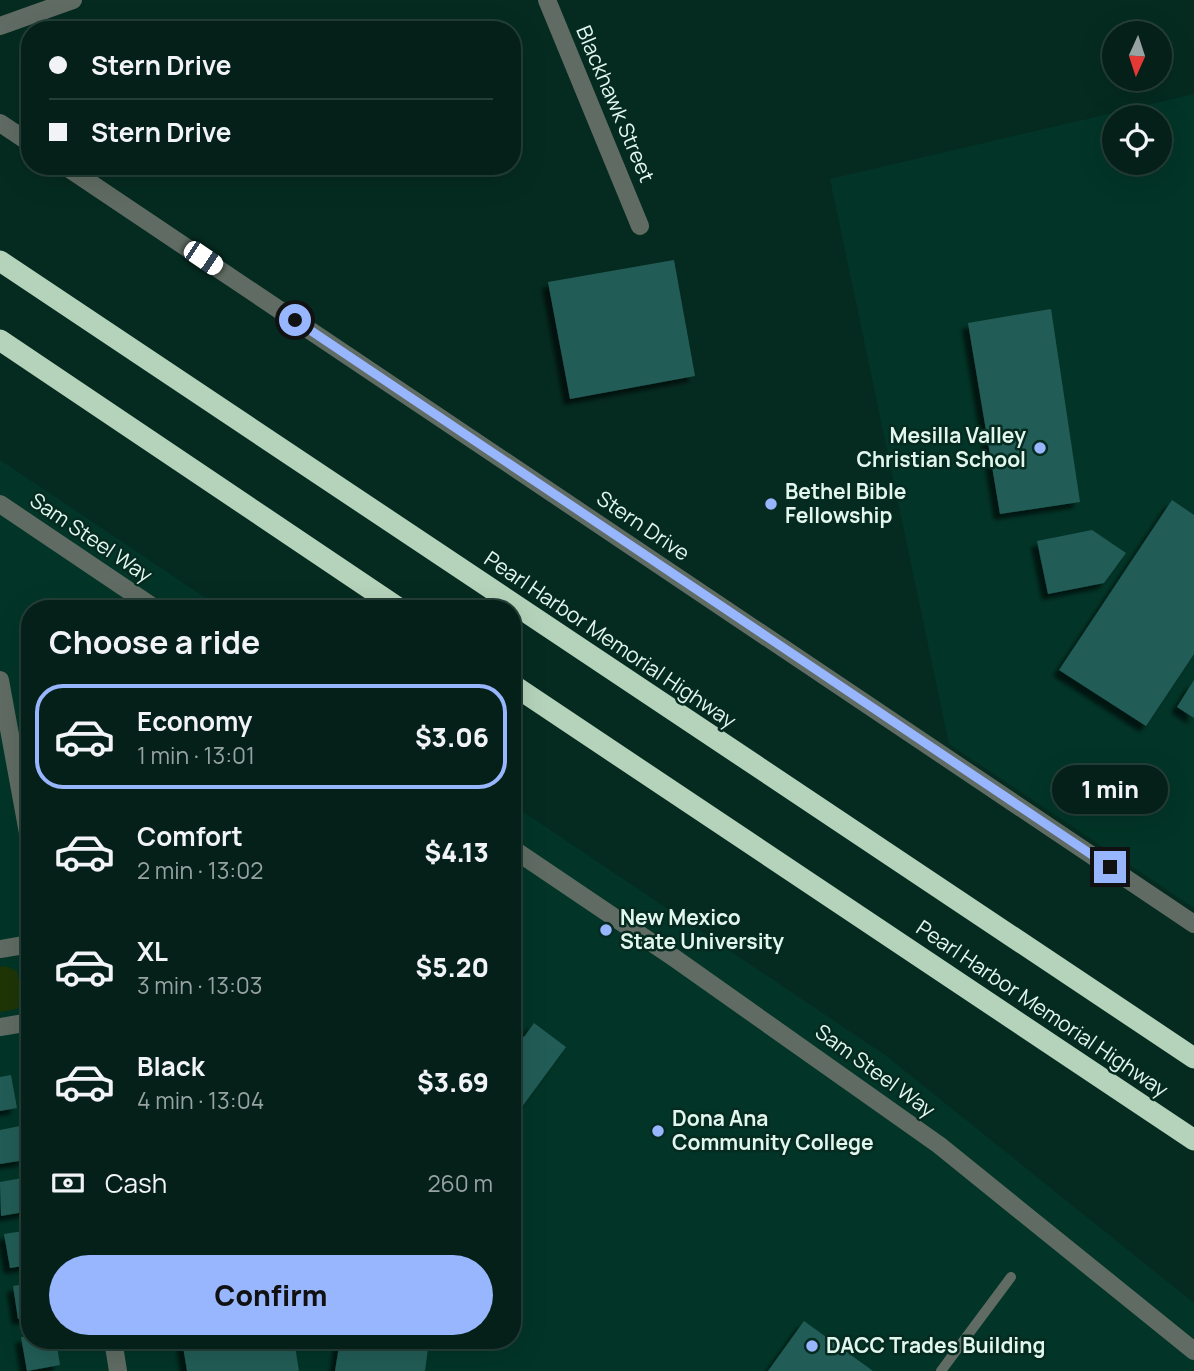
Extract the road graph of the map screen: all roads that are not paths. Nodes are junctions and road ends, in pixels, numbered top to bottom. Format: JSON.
{"nodes":[{"id":1,"x":73,"y":0,"type":"edge"},
{"id":2,"x":547,"y":0,"type":"edge"},
{"id":3,"x":0,"y":26,"type":"edge"},
{"id":4,"x":0,"y":123,"type":"edge"},
{"id":5,"x":21,"y":137,"type":"edge"},
{"id":6,"x":78,"y":175,"type":"edge"},
{"id":7,"x":640,"y":226,"type":"dead end"},
{"id":8,"x":0,"y":261,"type":"edge"},
{"id":9,"x":0,"y":340,"type":"edge"},
{"id":10,"x":0,"y":504,"type":"edge"},
{"id":11,"x":143,"y":600,"type":"edge"},
{"id":12,"x":387,"y":600,"type":"edge"},
{"id":13,"x":508,"y":600,"type":"edge"},
{"id":14,"x":521,"y":609,"type":"edge"},
{"id":15,"x":0,"y":680,"type":"edge"},
{"id":16,"x":521,"y":690,"type":"edge"},
{"id":17,"x":21,"y":795,"type":"edge"},
{"id":18,"x":521,"y":854,"type":"edge"},
{"id":19,"x":1194,"y":924,"type":"edge"},
{"id":20,"x":21,"y":946,"type":"edge"},
{"id":21,"x":0,"y":949,"type":"edge"},
{"id":22,"x":21,"y":1024,"type":"edge"},
{"id":23,"x":0,"y":1027,"type":"edge"},
{"id":24,"x":1194,"y":1058,"type":"edge"},
{"id":25,"x":1194,"y":1140,"type":"edge"},
{"id":26,"x":1011,"y":1277,"type":"dead end"},
{"id":27,"x":114,"y":1349,"type":"edge"},
{"id":28,"x":1194,"y":1352,"type":"edge"},
{"id":29,"x":118,"y":1371,"type":"edge"},
{"id":30,"x":941,"y":1371,"type":"edge"}],
"edges":[{"from":1,"to":3,"type":"street"},
{"from":2,"to":7,"type":"street","name":"Blackhawk Street"},
{"from":4,"to":5,"type":"street"},
{"from":6,"to":19,"type":"street","name":"Stern Drive"},
{"from":8,"to":13,"type":"highway","name":"Pearl Harbor Memorial Highway"},
{"from":9,"to":12,"type":"highway"},
{"from":10,"to":11,"type":"street","name":"Sam Steel Way"},
{"from":14,"to":24,"type":"highway","name":"Pearl Harbor Memorial Highway"},
{"from":15,"to":17,"type":"street"},
{"from":16,"to":25,"type":"highway","name":"Pearl Harbor Memorial Highway"},
{"from":18,"to":28,"type":"street","name":"Sam Steel Way"},
{"from":20,"to":21,"type":"street"},
{"from":22,"to":23,"type":"street"},
{"from":26,"to":30,"type":"lane"},
{"from":27,"to":29,"type":"street"}]}
